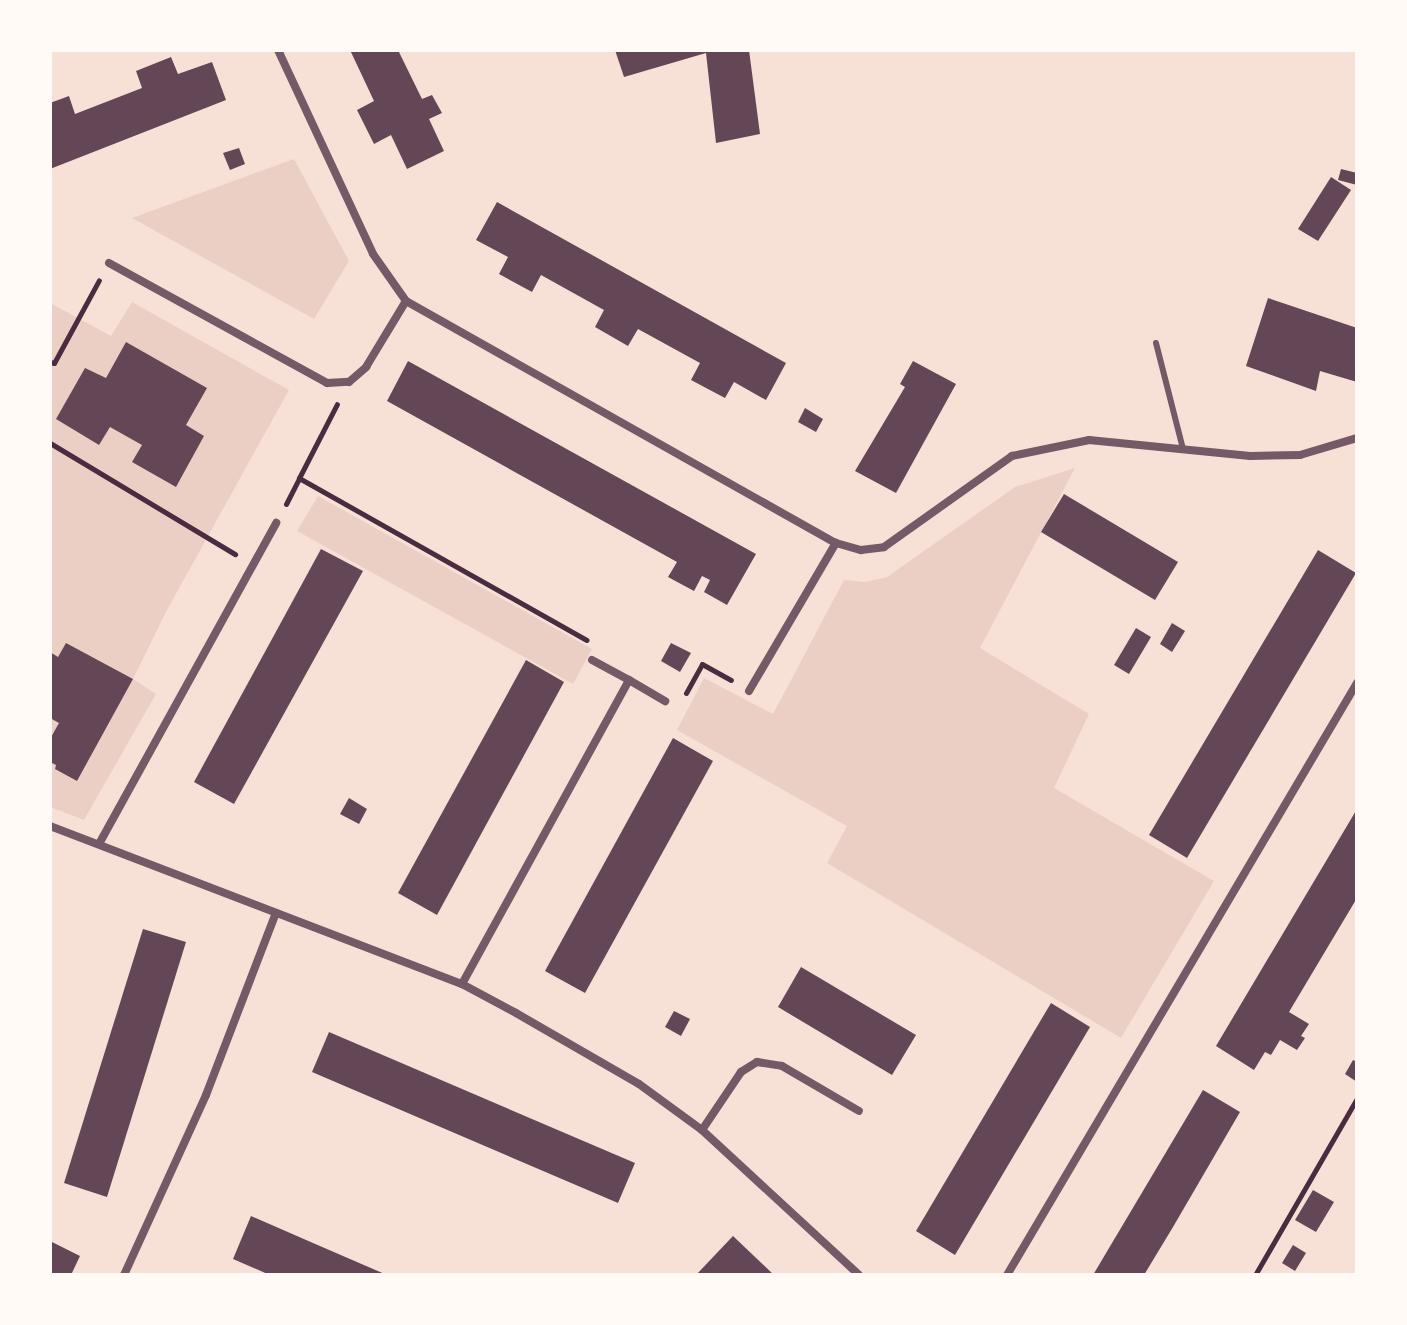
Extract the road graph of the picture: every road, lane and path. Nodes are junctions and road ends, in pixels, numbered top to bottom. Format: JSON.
{"nodes":[{"id":1,"x":278,"y":50,"type":"edge"},
{"id":2,"x":109,"y":263,"type":"joint"},
{"id":3,"x":406,"y":301,"type":"junction"},
{"id":4,"x":1156,"y":343,"type":"dead end"},
{"id":5,"x":50,"y":362,"type":"edge"},
{"id":6,"x":349,"y":382,"type":"junction"},
{"id":7,"x":1357,"y":438,"type":"edge"},
{"id":8,"x":50,"y":443,"type":"edge"},
{"id":9,"x":1183,"y":449,"type":"junction"},
{"id":10,"x":299,"y":478,"type":"junction"},
{"id":11,"x":276,"y":523,"type":"joint"},
{"id":12,"x":836,"y":543,"type":"junction"},
{"id":13,"x":253,"y":565,"type":"junction"},
{"id":14,"x":592,"y":660,"type":"joint"},
{"id":15,"x":629,"y":680,"type":"junction"},
{"id":16,"x":1357,"y":683,"type":"edge"},
{"id":17,"x":749,"y":691,"type":"joint"},
{"id":18,"x":665,"y":701,"type":"joint"},
{"id":19,"x":50,"y":826,"type":"edge"},
{"id":20,"x":99,"y":844,"type":"junction"},
{"id":21,"x":276,"y":913,"type":"junction"},
{"id":22,"x":462,"y":984,"type":"junction"},
{"id":23,"x":1357,"y":1098,"type":"edge"},
{"id":24,"x":859,"y":1111,"type":"dead end"},
{"id":25,"x":702,"y":1130,"type":"junction"},
{"id":26,"x":126,"y":1274,"type":"edge"},
{"id":27,"x":859,"y":1275,"type":"edge"},
{"id":28,"x":1007,"y":1275,"type":"edge"},
{"id":29,"x":1255,"y":1275,"type":"edge"}],
"edges":[{"from":1,"to":3,"type":"street"},
{"from":2,"to":5,"type":"path"},
{"from":2,"to":6,"type":"street"},
{"from":3,"to":6,"type":"street"},
{"from":3,"to":12,"type":"street"},
{"from":4,"to":9,"type":"lane"},
{"from":6,"to":10,"type":"path"},
{"from":7,"to":9,"type":"street"},
{"from":8,"to":13,"type":"path"},
{"from":9,"to":12,"type":"street"},
{"from":10,"to":11,"type":"path"},
{"from":10,"to":14,"type":"path"},
{"from":11,"to":13,"type":"street"},
{"from":12,"to":17,"type":"street"},
{"from":13,"to":20,"type":"street"},
{"from":14,"to":15,"type":"street"},
{"from":15,"to":18,"type":"street"},
{"from":15,"to":22,"type":"street"},
{"from":16,"to":28,"type":"street"},
{"from":17,"to":18,"type":"path"},
{"from":19,"to":20,"type":"street"},
{"from":20,"to":21,"type":"street"},
{"from":21,"to":22,"type":"street"},
{"from":21,"to":26,"type":"street"},
{"from":22,"to":25,"type":"street"},
{"from":23,"to":29,"type":"path"},
{"from":24,"to":25,"type":"street"},
{"from":25,"to":27,"type":"street"}]}
